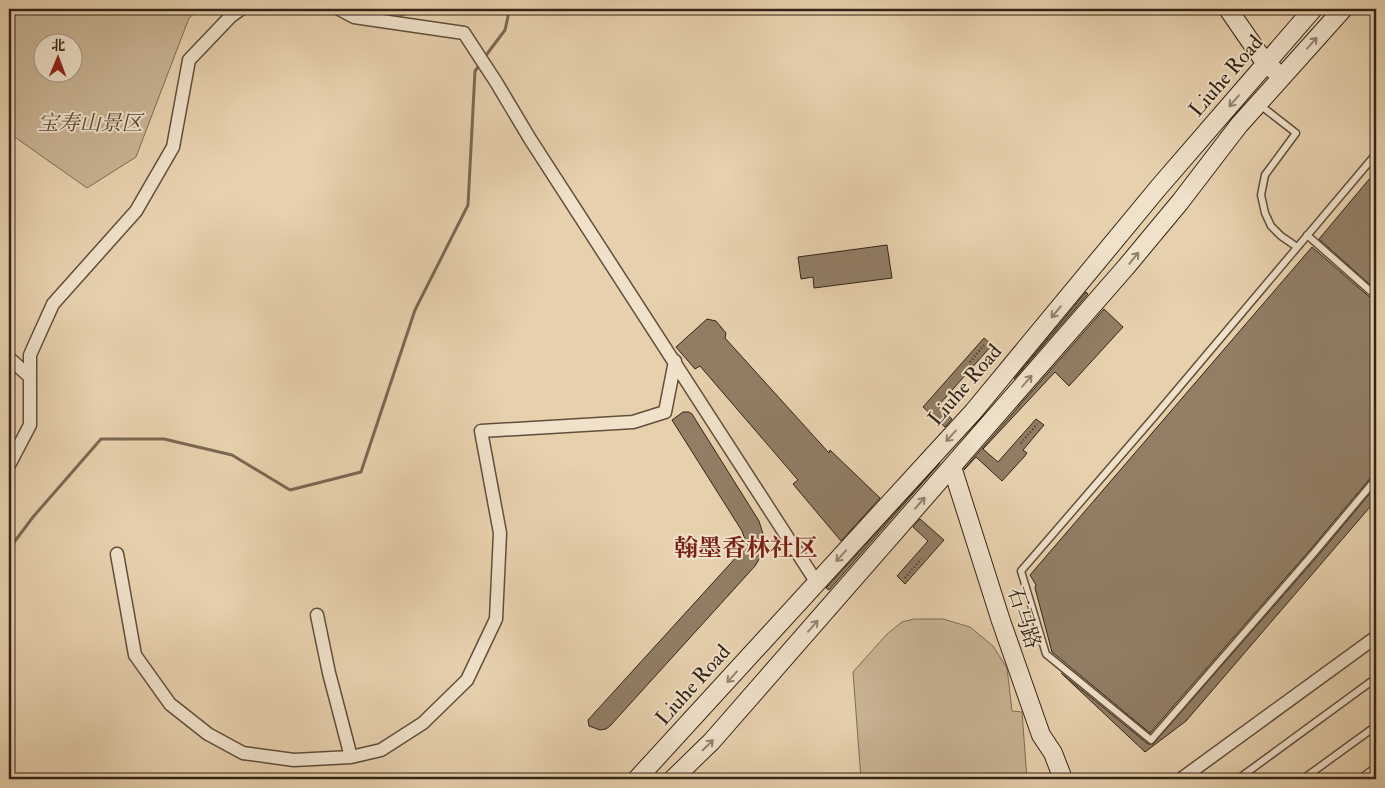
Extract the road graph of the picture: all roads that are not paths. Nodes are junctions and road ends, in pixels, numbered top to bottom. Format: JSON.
{"nodes":[{"id":1,"x":241,"y":9,"type":"edge"},
{"id":2,"x":339,"y":9,"type":"edge"},
{"id":3,"x":1228,"y":9,"type":"edge"},
{"id":4,"x":1313,"y":9,"type":"edge"},
{"id":5,"x":1343,"y":9,"type":"edge"},
{"id":6,"x":1266,"y":64,"type":"junction"},
{"id":7,"x":1282,"y":77,"type":"junction"},
{"id":8,"x":1258,"y":104,"type":"junction"},
{"id":9,"x":1376,"y":154,"type":"edge"},
{"id":10,"x":1307,"y":235,"type":"junction"},
{"id":11,"x":1296,"y":247,"type":"junction"},
{"id":12,"x":1376,"y":296,"type":"edge"},
{"id":13,"x":9,"y":358,"type":"edge"},
{"id":14,"x":675,"y":362,"type":"junction"},
{"id":15,"x":30,"y":377,"type":"junction"},
{"id":16,"x":9,"y":465,"type":"edge"},
{"id":17,"x":952,"y":467,"type":"junction"},
{"id":18,"x":1376,"y":479,"type":"edge"},
{"id":19,"x":117,"y":554,"type":"dead end"},
{"id":20,"x":818,"y":583,"type":"junction"},
{"id":21,"x":317,"y":615,"type":"dead end"},
{"id":22,"x":1376,"y":637,"type":"edge"},
{"id":23,"x":1376,"y":678,"type":"edge"},
{"id":24,"x":1376,"y":726,"type":"edge"},
{"id":25,"x":351,"y":757,"type":"junction"},
{"id":26,"x":1376,"y":767,"type":"edge"},
{"id":27,"x":1188,"y":777,"type":"edge"},
{"id":28,"x":637,"y":779,"type":"edge"},
{"id":29,"x":673,"y":779,"type":"edge"},
{"id":30,"x":1063,"y":779,"type":"edge"},
{"id":31,"x":1238,"y":779,"type":"edge"},
{"id":32,"x":1303,"y":779,"type":"edge"},
{"id":33,"x":1360,"y":779,"type":"edge"}],
"edges":[{"from":1,"to":15,"type":"street"},
{"from":2,"to":14,"type":"street"},
{"from":3,"to":6,"type":"main road"},
{"from":4,"to":6,"type":"main road","name":"Liuhe Road"},
{"from":7,"to":5,"type":"main road","name":"Liuhe Road","one_way":true},
{"from":6,"to":7,"type":"main road"},
{"from":6,"to":20,"type":"main road","name":"Liuhe Road","one_way":true},
{"from":7,"to":8,"type":"main road","name":"Liuhe Road"},
{"from":8,"to":11,"type":"lane"},
{"from":17,"to":8,"type":"main road","name":"Liuhe Road","one_way":true},
{"from":9,"to":10,"type":"lane"},
{"from":10,"to":11,"type":"lane"},
{"from":10,"to":12,"type":"lane"},
{"from":11,"to":18,"type":"lane"},
{"from":13,"to":15,"type":"street"},
{"from":14,"to":20,"type":"street"},
{"from":14,"to":25,"type":"street"},
{"from":15,"to":16,"type":"street"},
{"from":29,"to":17,"type":"main road","name":"Liuhe Road","one_way":true},
{"from":17,"to":30,"type":"main road","name":"石马路"},
{"from":19,"to":25,"type":"street"},
{"from":20,"to":28,"type":"main road","name":"Liuhe Road","one_way":true},
{"from":21,"to":25,"type":"street"},
{"from":22,"to":27,"type":"street"},
{"from":23,"to":31,"type":"lane"},
{"from":24,"to":32,"type":"lane"},
{"from":26,"to":33,"type":"lane"}]}
